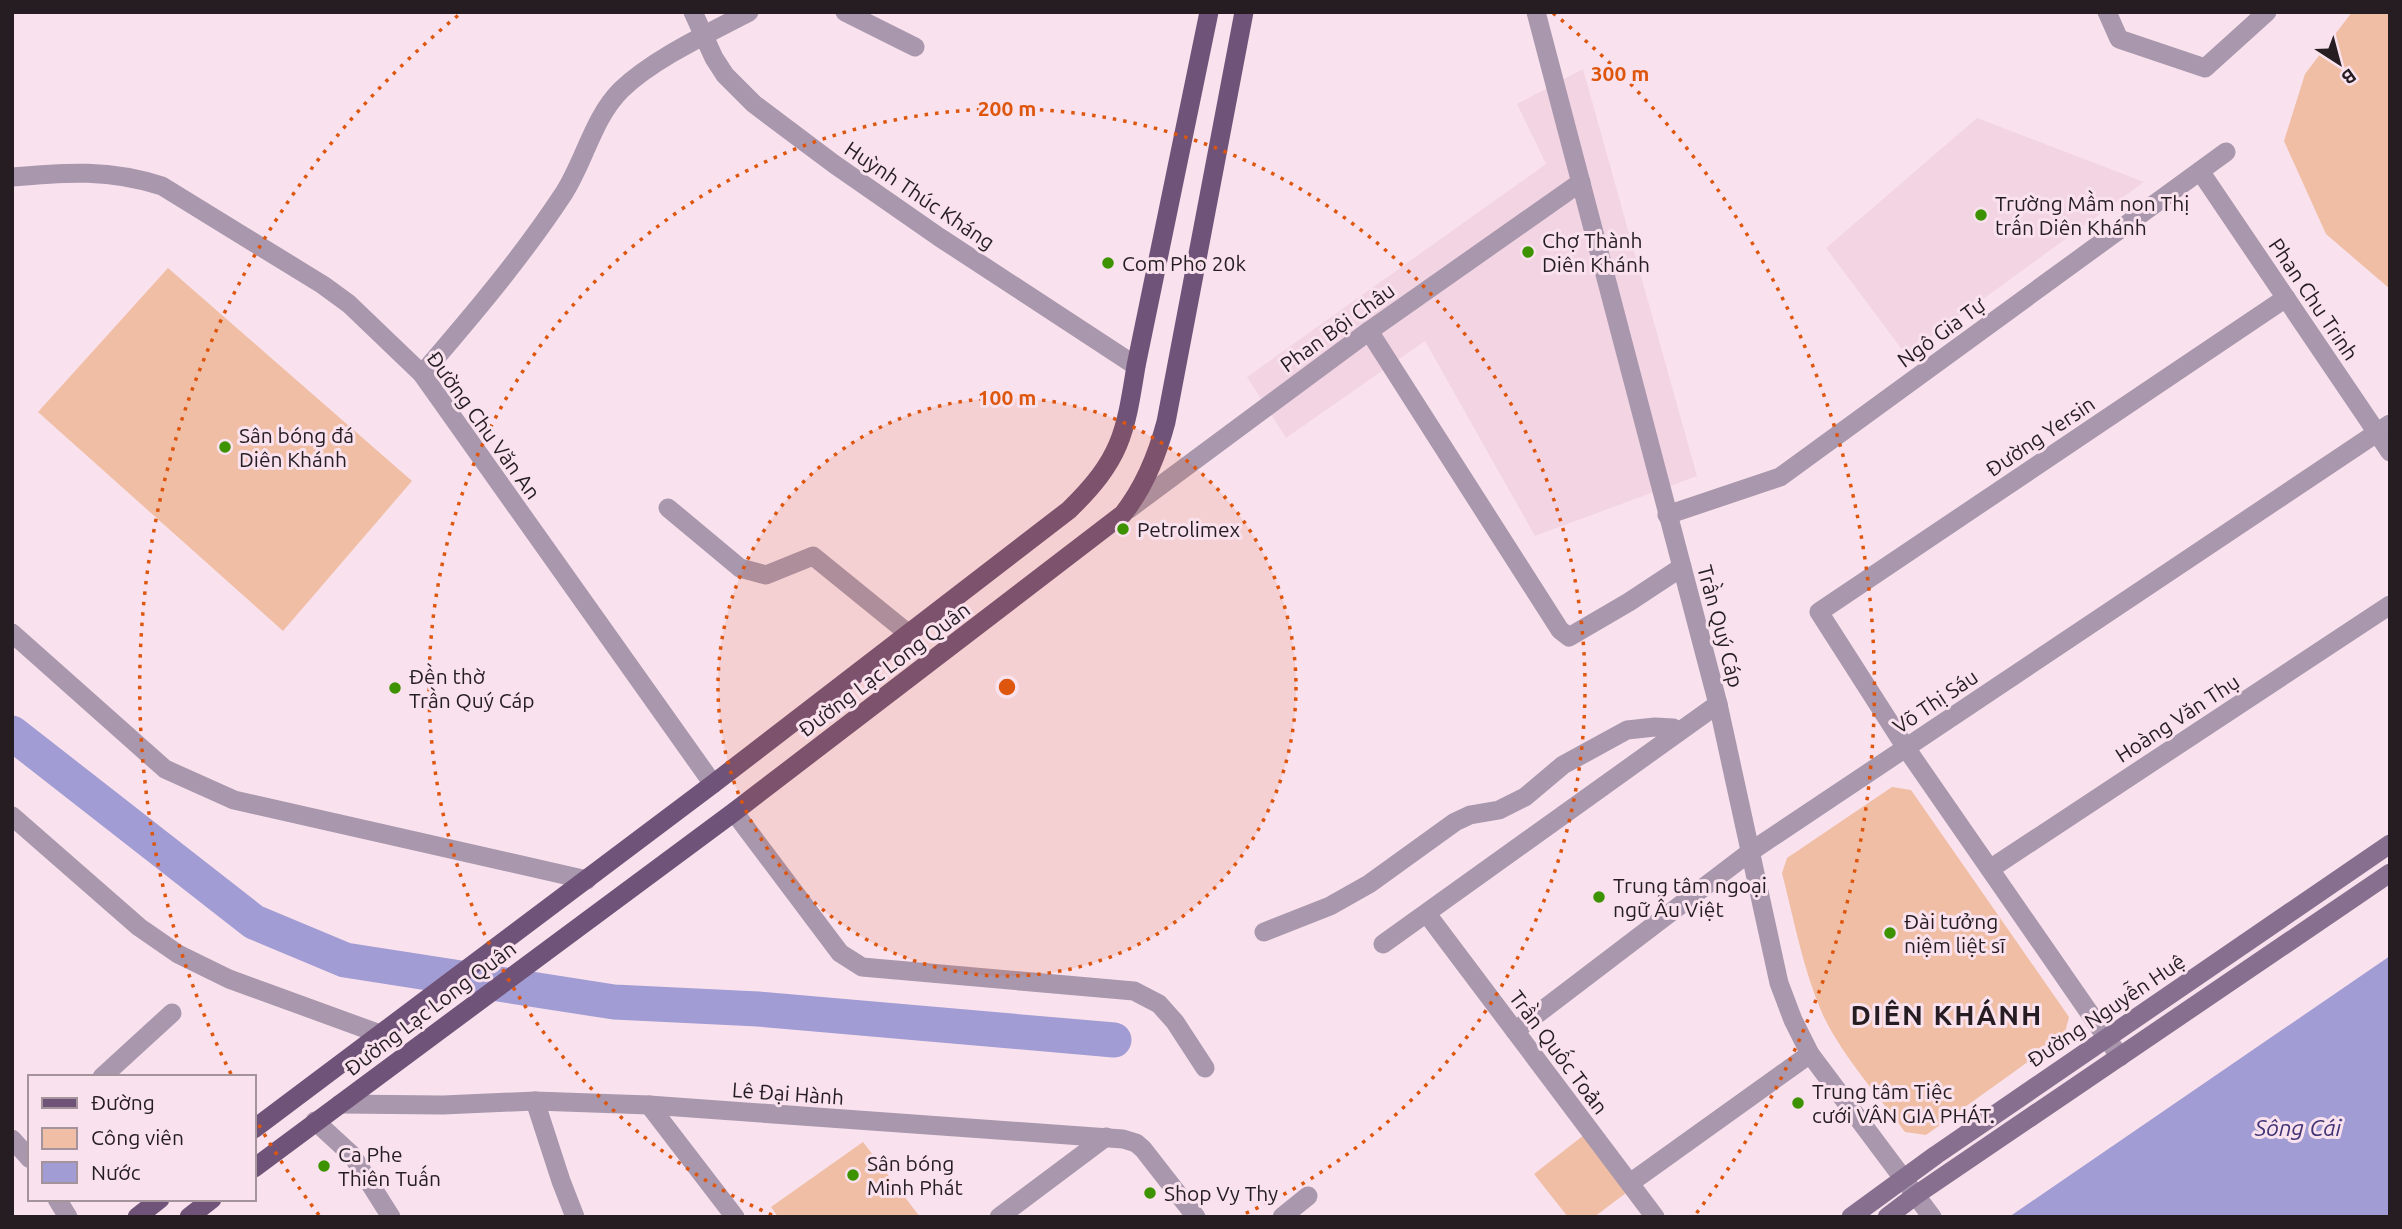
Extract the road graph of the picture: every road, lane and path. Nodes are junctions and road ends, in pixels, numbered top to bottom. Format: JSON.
{"nodes":[{"id":1,"x":693,"y":12,"type":"edge"},
{"id":2,"x":749,"y":12,"type":"edge"},
{"id":3,"x":845,"y":12,"type":"edge"},
{"id":4,"x":1209,"y":12,"type":"edge"},
{"id":5,"x":1244,"y":12,"type":"edge"},
{"id":6,"x":1536,"y":12,"type":"edge"},
{"id":7,"x":2107,"y":12,"type":"edge"},
{"id":8,"x":2267,"y":12,"type":"edge"},
{"id":9,"x":703,"y":36,"type":"junction"},
{"id":10,"x":915,"y":47,"type":"dead end"},
{"id":11,"x":2225,"y":152,"type":"dead end"},
{"id":12,"x":2200,"y":171,"type":"junction"},
{"id":13,"x":12,"y":177,"type":"edge"},
{"id":14,"x":1581,"y":182,"type":"junction"},
{"id":15,"x":2286,"y":299,"type":"junction"},
{"id":16,"x":1369,"y":331,"type":"junction"},
{"id":17,"x":1136,"y":366,"type":"junction"},
{"id":18,"x":422,"y":374,"type":"junction"},
{"id":19,"x":2383,"y":428,"type":"edge"},
{"id":20,"x":2390,"y":452,"type":"edge"},
{"id":21,"x":668,"y":508,"type":"dead end"},
{"id":22,"x":1123,"y":514,"type":"junction"},
{"id":23,"x":1667,"y":515,"type":"junction"},
{"id":24,"x":1682,"y":567,"type":"junction"},
{"id":25,"x":2390,"y":605,"type":"edge"},
{"id":26,"x":12,"y":633,"type":"edge"},
{"id":27,"x":909,"y":634,"type":"junction"},
{"id":28,"x":1718,"y":704,"type":"junction"},
{"id":29,"x":1677,"y":733,"type":"junction"},
{"id":30,"x":1906,"y":748,"type":"junction"},
{"id":31,"x":713,"y":784,"type":"junction"},
{"id":32,"x":734,"y":813,"type":"junction"},
{"id":33,"x":12,"y":816,"type":"edge"},
{"id":34,"x":2390,"y":844,"type":"edge"},
{"id":35,"x":1750,"y":852,"type":"junction"},
{"id":36,"x":1990,"y":869,"type":"junction"},
{"id":37,"x":2390,"y":873,"type":"edge"},
{"id":38,"x":587,"y":880,"type":"junction"},
{"id":39,"x":1426,"y":914,"type":"junction"},
{"id":40,"x":1264,"y":932,"type":"dead end"},
{"id":41,"x":1383,"y":944,"type":"dead end"},
{"id":42,"x":172,"y":1013,"type":"dead end"},
{"id":43,"x":1515,"y":1031,"type":"junction"},
{"id":44,"x":380,"y":1034,"type":"junction"},
{"id":45,"x":2106,"y":1037,"type":"junction"},
{"id":46,"x":1810,"y":1054,"type":"junction"},
{"id":47,"x":2120,"y":1056,"type":"junction"},
{"id":48,"x":1205,"y":1068,"type":"dead end"},
{"id":49,"x":104,"y":1075,"type":"edge"},
{"id":50,"x":535,"y":1101,"type":"junction"},
{"id":51,"x":340,"y":1104,"type":"junction"},
{"id":52,"x":649,"y":1105,"type":"junction"},
{"id":53,"x":315,"y":1121,"type":"junction"},
{"id":54,"x":256,"y":1127,"type":"edge"},
{"id":55,"x":1106,"y":1137,"type":"junction"},
{"id":56,"x":20,"y":1139,"type":"edge"},
{"id":57,"x":28,"y":1155,"type":"edge"},
{"id":58,"x":256,"y":1166,"type":"edge"},
{"id":59,"x":1903,"y":1178,"type":"junction"},
{"id":60,"x":1630,"y":1184,"type":"junction"},
{"id":61,"x":1916,"y":1195,"type":"junction"},
{"id":62,"x":1308,"y":1196,"type":"dead end"},
{"id":63,"x":58,"y":1201,"type":"edge"},
{"id":64,"x":157,"y":1201,"type":"edge"},
{"id":65,"x":209,"y":1201,"type":"edge"},
{"id":66,"x":68,"y":1217,"type":"edge"},
{"id":67,"x":137,"y":1217,"type":"edge"},
{"id":68,"x":189,"y":1217,"type":"edge"},
{"id":69,"x":391,"y":1217,"type":"edge"},
{"id":70,"x":575,"y":1217,"type":"edge"},
{"id":71,"x":735,"y":1217,"type":"edge"},
{"id":72,"x":999,"y":1217,"type":"edge"},
{"id":73,"x":1196,"y":1217,"type":"edge"},
{"id":74,"x":1282,"y":1217,"type":"edge"},
{"id":75,"x":1655,"y":1217,"type":"edge"},
{"id":76,"x":1851,"y":1217,"type":"edge"},
{"id":77,"x":1887,"y":1217,"type":"edge"},
{"id":78,"x":1933,"y":1217,"type":"edge"}],
"edges":[{"from":1,"to":9,"type":"street","name":"Huỳnh Thúc Kháng"},
{"from":2,"to":9,"type":"street"},
{"from":3,"to":10,"type":"street"},
{"from":4,"to":17,"type":"main road","name":"Đường Lạc Long Quân"},
{"from":5,"to":22,"type":"main road","name":"Đường Lạc Long Quân"},
{"from":6,"to":14,"type":"street","name":"Trần Quý Cáp"},
{"from":7,"to":8,"type":"street"},
{"from":9,"to":17,"type":"street","name":"Huỳnh Thúc Kháng"},
{"from":9,"to":18,"type":"street"},
{"from":11,"to":12,"type":"street","name":"Ngô Gia Tự"},
{"from":12,"to":15,"type":"street","name":"Phan Chu Trinh"},
{"from":12,"to":23,"type":"street","name":"Ngô Gia Tự"},
{"from":13,"to":18,"type":"street","name":"Đường Chu Văn An"},
{"from":14,"to":16,"type":"street","name":"Phan Bội Châu"},
{"from":14,"to":23,"type":"street","name":"Trần Quý Cáp"},
{"from":15,"to":19,"type":"street","name":"Phan Chu Trinh"},
{"from":15,"to":30,"type":"street","name":"Đường Yersin"},
{"from":16,"to":22,"type":"street","name":"Phan Bội Châu"},
{"from":16,"to":24,"type":"street"},
{"from":17,"to":27,"type":"main road","name":"Đường Lạc Long Quân"},
{"from":18,"to":31,"type":"street","name":"Đường Chu Văn An"},
{"from":19,"to":20,"type":"street","name":"Phan Chu Trinh"},
{"from":19,"to":30,"type":"street","name":"Võ Thị Sáu"},
{"from":21,"to":27,"type":"street"},
{"from":22,"to":32,"type":"main road","name":"Đường Lạc Long Quân"},
{"from":23,"to":24,"type":"street","name":"Trần Quý Cáp"},
{"from":24,"to":28,"type":"street","name":"Trần Quý Cáp"},
{"from":25,"to":36,"type":"street","name":"Hoàng Văn Thụ"},
{"from":26,"to":38,"type":"street"},
{"from":27,"to":31,"type":"main road","name":"Đường Lạc Long Quân"},
{"from":28,"to":29,"type":"street"},
{"from":28,"to":35,"type":"street","name":"Trần Quý Cáp"},
{"from":29,"to":39,"type":"street"},
{"from":29,"to":40,"type":"street"},
{"from":30,"to":35,"type":"street","name":"Võ Thị Sáu"},
{"from":30,"to":36,"type":"street"},
{"from":31,"to":38,"type":"main road","name":"Đường Lạc Long Quân"},
{"from":32,"to":48,"type":"street"},
{"from":32,"to":51,"type":"main road","name":"Đường Lạc Long Quân"},
{"from":33,"to":44,"type":"street"},
{"from":34,"to":45,"type":"main road","name":"Đường Nguyễn Huệ"},
{"from":35,"to":43,"type":"street","name":"Võ Thị Sáu"},
{"from":35,"to":46,"type":"street","name":"Trần Quý Cáp"},
{"from":36,"to":45,"type":"street"},
{"from":37,"to":47,"type":"main road"},
{"from":38,"to":44,"type":"main road","name":"Đường Lạc Long Quân"},
{"from":39,"to":41,"type":"street"},
{"from":39,"to":43,"type":"street","name":"Trần Quốc Toản"},
{"from":42,"to":49,"type":"street"},
{"from":43,"to":60,"type":"street","name":"Trần Quốc Toản"},
{"from":44,"to":54,"type":"main road","name":"Đường Lạc Long Quân"},
{"from":45,"to":47,"type":"street"},
{"from":45,"to":59,"type":"main road","name":"Đường Nguyễn Huệ"},
{"from":46,"to":59,"type":"street","name":"Trần Quý Cáp"},
{"from":46,"to":60,"type":"street"},
{"from":47,"to":61,"type":"main road"},
{"from":50,"to":51,"type":"street","name":"Lê Đại Hành"},
{"from":50,"to":52,"type":"street","name":"Lê Đại Hành"},
{"from":50,"to":70,"type":"street"},
{"from":51,"to":53,"type":"main road","name":"Đường Lạc Long Quân"},
{"from":52,"to":55,"type":"street","name":"Lê Đại Hành"},
{"from":52,"to":71,"type":"street"},
{"from":53,"to":58,"type":"main road","name":"Đường Lạc Long Quân"},
{"from":53,"to":69,"type":"street"},
{"from":55,"to":72,"type":"street"},
{"from":55,"to":73,"type":"street","name":"Lê Đại Hành"},
{"from":56,"to":57,"type":"street"},
{"from":59,"to":61,"type":"street","name":"Trần Quý Cáp"},
{"from":59,"to":76,"type":"main road","name":"Đường Nguyễn Huệ"},
{"from":60,"to":75,"type":"street","name":"Trần Quốc Toản"},
{"from":61,"to":77,"type":"main road"},
{"from":61,"to":78,"type":"street","name":"Trần Quý Cáp"},
{"from":62,"to":74,"type":"street"},
{"from":63,"to":66,"type":"street"},
{"from":64,"to":67,"type":"main road"},
{"from":65,"to":68,"type":"main road"}]}
